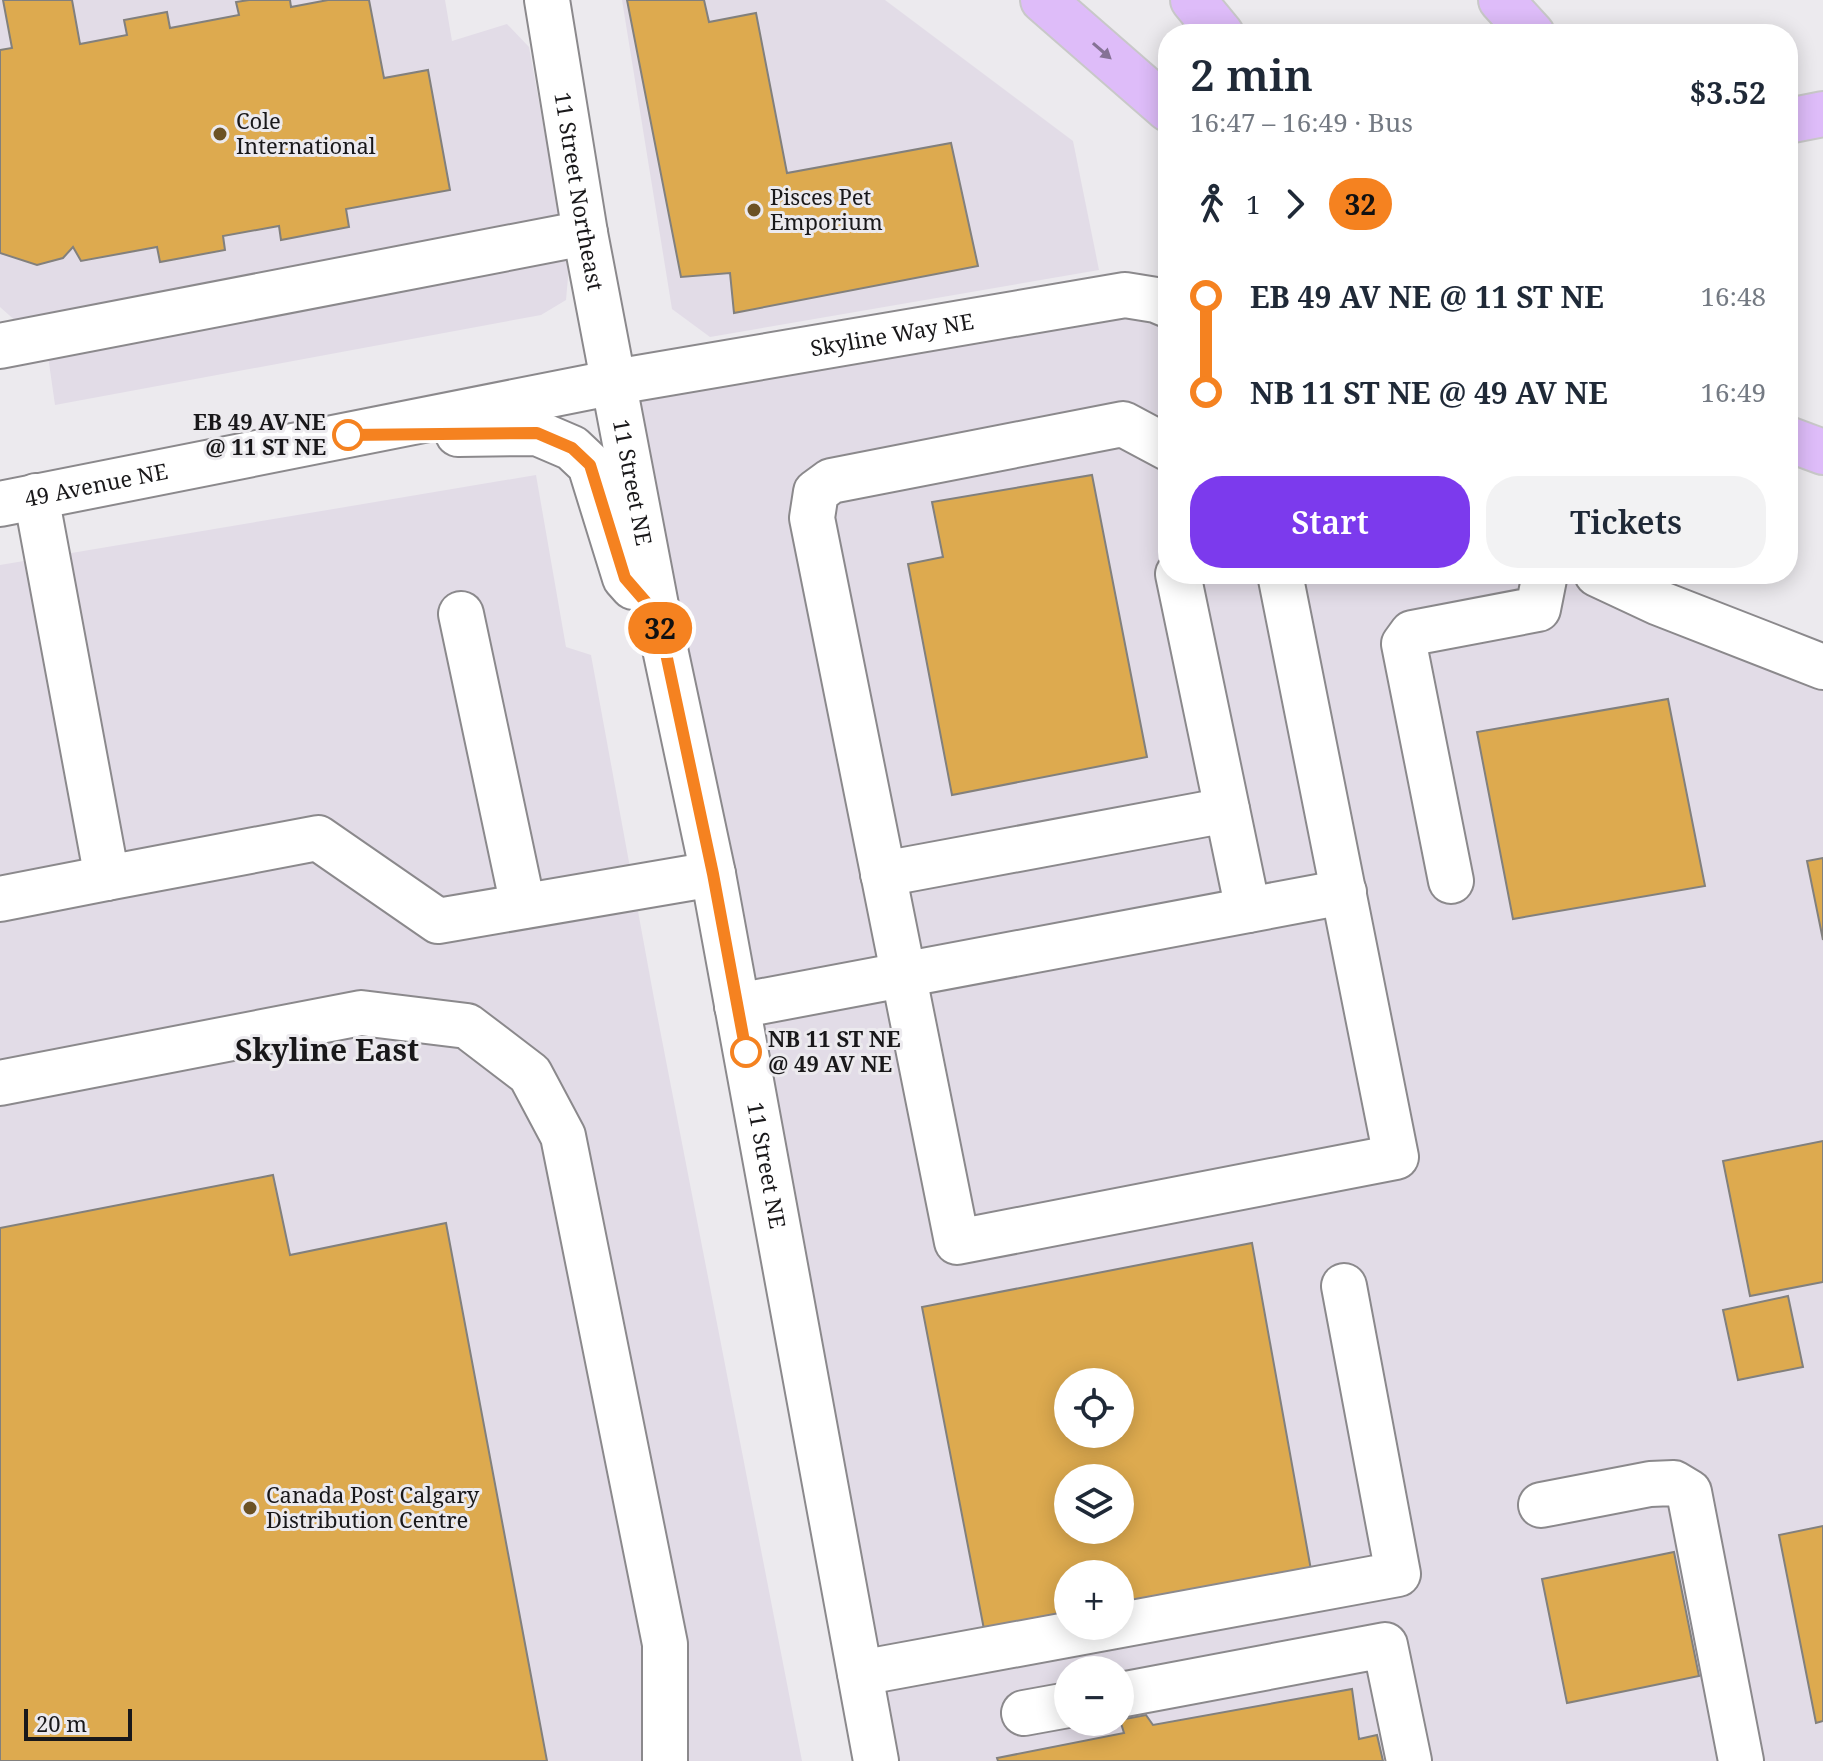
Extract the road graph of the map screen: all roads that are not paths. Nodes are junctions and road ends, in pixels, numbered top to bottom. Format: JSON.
{"nodes":[{"id":1,"x":547,"y":0,"type":"edge"},
{"id":2,"x":1043,"y":0,"type":"edge"},
{"id":3,"x":1193,"y":0,"type":"edge"},
{"id":4,"x":1501,"y":0,"type":"edge"},
{"id":5,"x":1213,"y":24,"type":"edge"},
{"id":6,"x":1523,"y":24,"type":"edge"},
{"id":7,"x":1158,"y":100,"type":"edge"},
{"id":8,"x":1823,"y":114,"type":"edge"},
{"id":9,"x":1798,"y":119,"type":"edge"},
{"id":10,"x":585,"y":233,"type":"junction"},
{"id":11,"x":1158,"y":301,"type":"edge"},
{"id":12,"x":0,"y":346,"type":"edge"},
{"id":13,"x":615,"y":382,"type":"junction"},
{"id":14,"x":348,"y":435,"type":"junction"},
{"id":15,"x":1158,"y":443,"type":"edge"},
{"id":16,"x":1798,"y":443,"type":"edge"},
{"id":17,"x":1823,"y":452,"type":"edge"},
{"id":18,"x":1798,"y":464,"type":"edge"},
{"id":19,"x":1823,"y":467,"type":"edge"},
{"id":20,"x":18,"y":500,"type":"edge"},
{"id":21,"x":1180,"y":584,"type":"edge"},
{"id":22,"x":1282,"y":584,"type":"edge"},
{"id":23,"x":1543,"y":584,"type":"edge"},
{"id":24,"x":1618,"y":584,"type":"edge"},
{"id":25,"x":461,"y":614,"type":"dead end"},
{"id":26,"x":658,"y":616,"type":"junction"},
{"id":27,"x":1823,"y":667,"type":"edge"},
{"id":28,"x":1227,"y":810,"type":"junction"},
{"id":29,"x":713,"y":874,"type":"junction"},
{"id":30,"x":883,"y":874,"type":"junction"},
{"id":31,"x":107,"y":878,"type":"junction"},
{"id":32,"x":1451,"y":881,"type":"dead end"},
{"id":33,"x":1344,"y":892,"type":"junction"},
{"id":34,"x":0,"y":899,"type":"edge"},
{"id":35,"x":523,"y":906,"type":"junction"},
{"id":36,"x":1248,"y":910,"type":"junction"},
{"id":37,"x":904,"y":975,"type":"junction"},
{"id":38,"x":737,"y":1006,"type":"junction"},
{"id":39,"x":0,"y":1083,"type":"edge"},
{"id":40,"x":1344,"y":1286,"type":"dead end"},
{"id":41,"x":1541,"y":1505,"type":"dead end"},
{"id":42,"x":860,"y":1673,"type":"junction"},
{"id":43,"x":1134,"y":1692,"type":"edge"},
{"id":44,"x":1054,"y":1708,"type":"edge"},
{"id":45,"x":1024,"y":1713,"type":"dead end"},
{"id":46,"x":665,"y":1761,"type":"edge"},
{"id":47,"x":876,"y":1761,"type":"edge"},
{"id":48,"x":1409,"y":1761,"type":"edge"},
{"id":49,"x":1741,"y":1761,"type":"edge"}],
"edges":[{"from":1,"to":10,"type":"street","name":"11 Street Northeast"},
{"from":2,"to":7,"type":"highway","one_way":true},
{"from":3,"to":5,"type":"highway"},
{"from":4,"to":6,"type":"highway"},
{"from":8,"to":9,"type":"highway"},
{"from":10,"to":12,"type":"street"},
{"from":10,"to":13,"type":"street","name":"11 Street Northeast"},
{"from":11,"to":13,"type":"street","name":"Skyline Way NE"},
{"from":13,"to":14,"type":"street","name":"49 Avenue NE"},
{"from":13,"to":26,"type":"street","name":"11 Street NE"},
{"from":14,"to":20,"type":"street","name":"49 Avenue NE"},
{"from":14,"to":26,"type":"street"},
{"from":15,"to":30,"type":"street"},
{"from":16,"to":17,"type":"highway"},
{"from":18,"to":19,"type":"highway"},
{"from":20,"to":31,"type":"street"},
{"from":21,"to":28,"type":"street"},
{"from":22,"to":33,"type":"street"},
{"from":23,"to":32,"type":"street"},
{"from":24,"to":27,"type":"street"},
{"from":25,"to":35,"type":"street"},
{"from":26,"to":29,"type":"street","name":"11 Street NE"},
{"from":28,"to":30,"type":"street"},
{"from":28,"to":36,"type":"street"},
{"from":29,"to":35,"type":"street"},
{"from":29,"to":38,"type":"street","name":"11 Street NE"},
{"from":30,"to":37,"type":"street"},
{"from":31,"to":34,"type":"street"},
{"from":31,"to":35,"type":"street"},
{"from":33,"to":36,"type":"street"},
{"from":33,"to":37,"type":"street"},
{"from":36,"to":37,"type":"street"},
{"from":37,"to":38,"type":"street"},
{"from":38,"to":42,"type":"street","name":"11 Street NE"},
{"from":39,"to":46,"type":"street"},
{"from":40,"to":42,"type":"street"},
{"from":41,"to":49,"type":"street"},
{"from":42,"to":47,"type":"street","name":"11 Street NE"},
{"from":43,"to":48,"type":"street"},
{"from":44,"to":45,"type":"street"}]}
